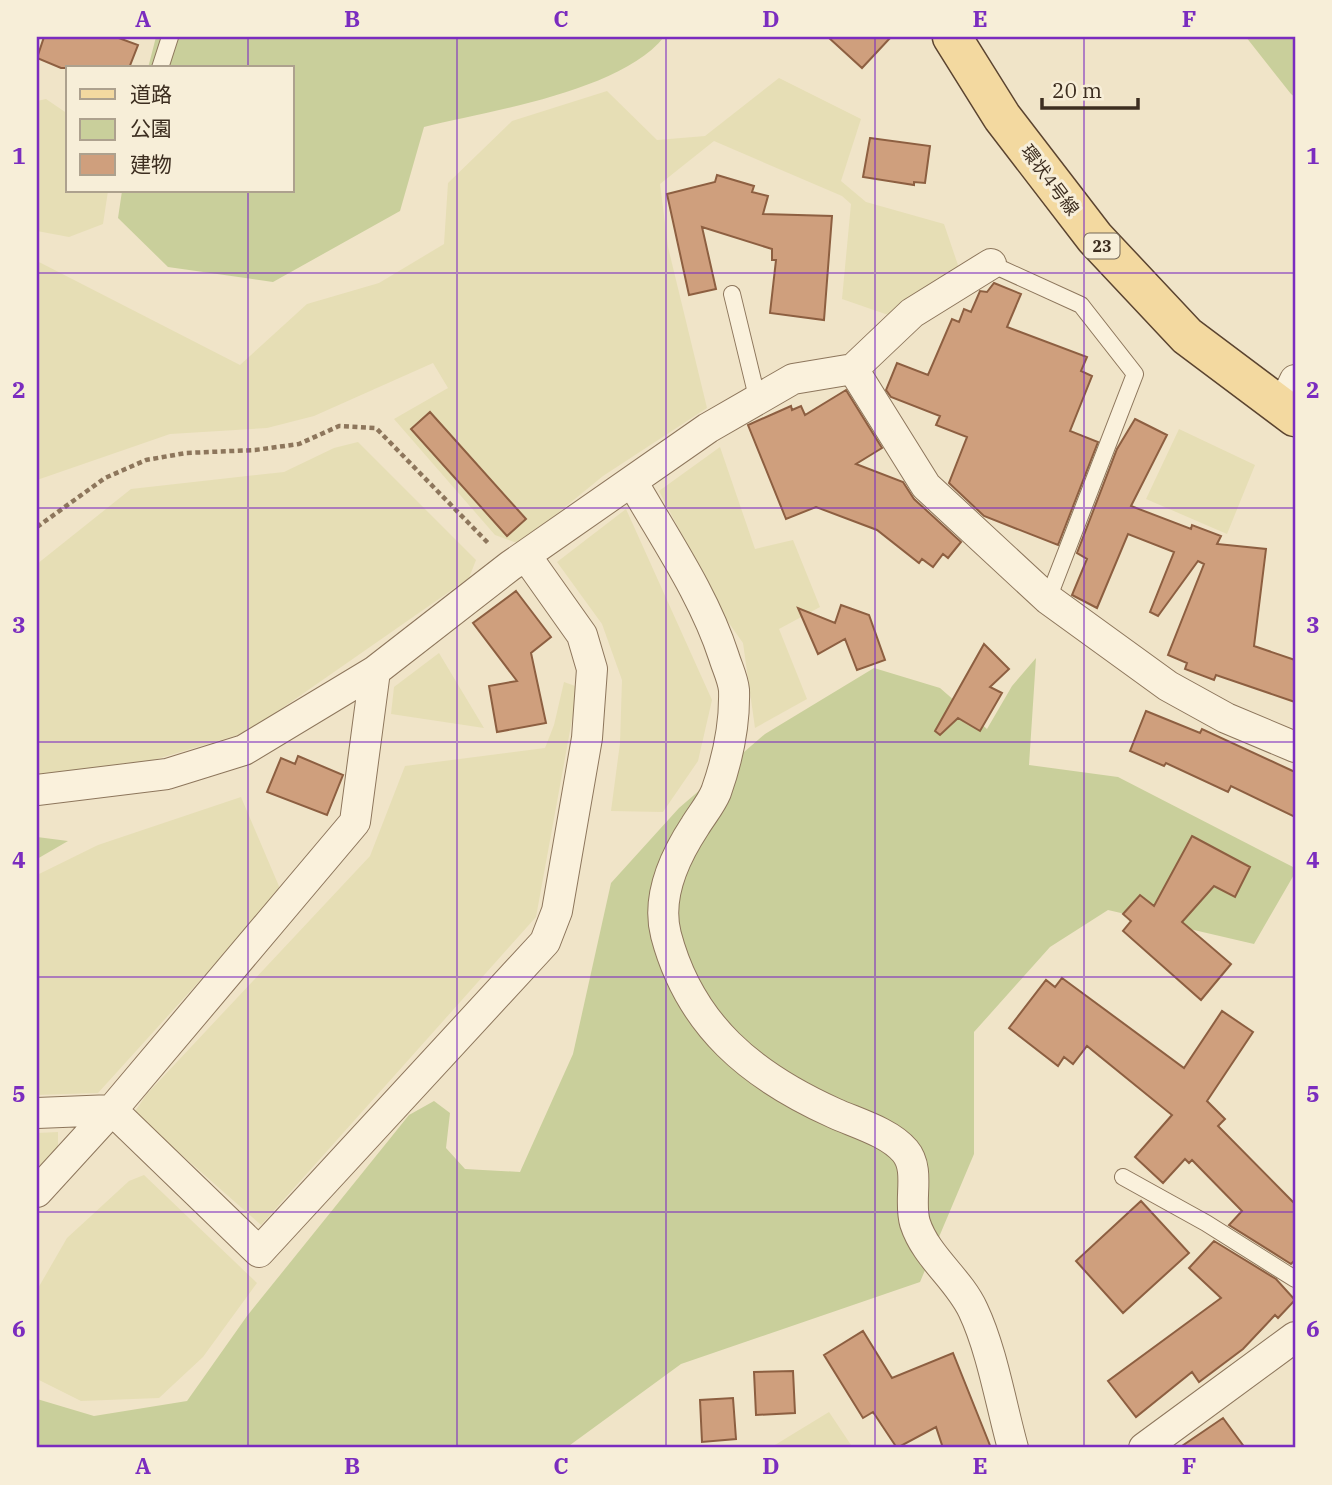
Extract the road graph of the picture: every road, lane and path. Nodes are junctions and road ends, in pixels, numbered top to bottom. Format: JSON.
{"nodes":[{"id":1,"x":170,"y":37,"type":"edge"},
{"id":2,"x":952,"y":37,"type":"edge"},
{"id":3,"x":161,"y":66,"type":"edge"},
{"id":4,"x":991,"y":264,"type":"joint"},
{"id":5,"x":732,"y":294,"type":"dead end"},
{"id":6,"x":853,"y":369,"type":"junction"},
{"id":7,"x":757,"y":397,"type":"junction"},
{"id":8,"x":1291,"y":401,"type":"edge"},
{"id":9,"x":633,"y":483,"type":"junction"},
{"id":10,"x":37,"y":527,"type":"edge"},
{"id":11,"x":518,"y":561,"type":"junction"},
{"id":12,"x":1048,"y":599,"type":"junction"},
{"id":13,"x":375,"y":671,"type":"junction"},
{"id":14,"x":1295,"y":747,"type":"edge"},
{"id":15,"x":37,"y":790,"type":"edge"},
{"id":16,"x":112,"y":1110,"type":"junction"},
{"id":17,"x":37,"y":1113,"type":"edge"},
{"id":18,"x":1123,"y":1177,"type":"dead end"},
{"id":19,"x":37,"y":1192,"type":"edge"},
{"id":20,"x":1295,"y":1279,"type":"edge"},
{"id":21,"x":1295,"y":1337,"type":"edge"},
{"id":22,"x":1013,"y":1448,"type":"edge"},
{"id":23,"x":1144,"y":1448,"type":"edge"}],
"edges":[{"from":1,"to":3,"type":"lane"},
{"from":2,"to":8,"type":"main road","name":"環状4号線","number":"23"},
{"from":4,"to":6,"type":"street"},
{"from":4,"to":12,"type":"lane"},
{"from":5,"to":7,"type":"lane"},
{"from":6,"to":7,"type":"street"},
{"from":6,"to":12,"type":"street"},
{"from":7,"to":9,"type":"street"},
{"from":9,"to":11,"type":"street"},
{"from":9,"to":22,"type":"street"},
{"from":10,"to":11,"type":"path"},
{"from":11,"to":13,"type":"street"},
{"from":11,"to":16,"type":"street"},
{"from":12,"to":14,"type":"street"},
{"from":13,"to":15,"type":"street"},
{"from":13,"to":16,"type":"street"},
{"from":16,"to":17,"type":"street"},
{"from":16,"to":19,"type":"street"},
{"from":18,"to":20,"type":"lane"},
{"from":21,"to":23,"type":"street"}]}
